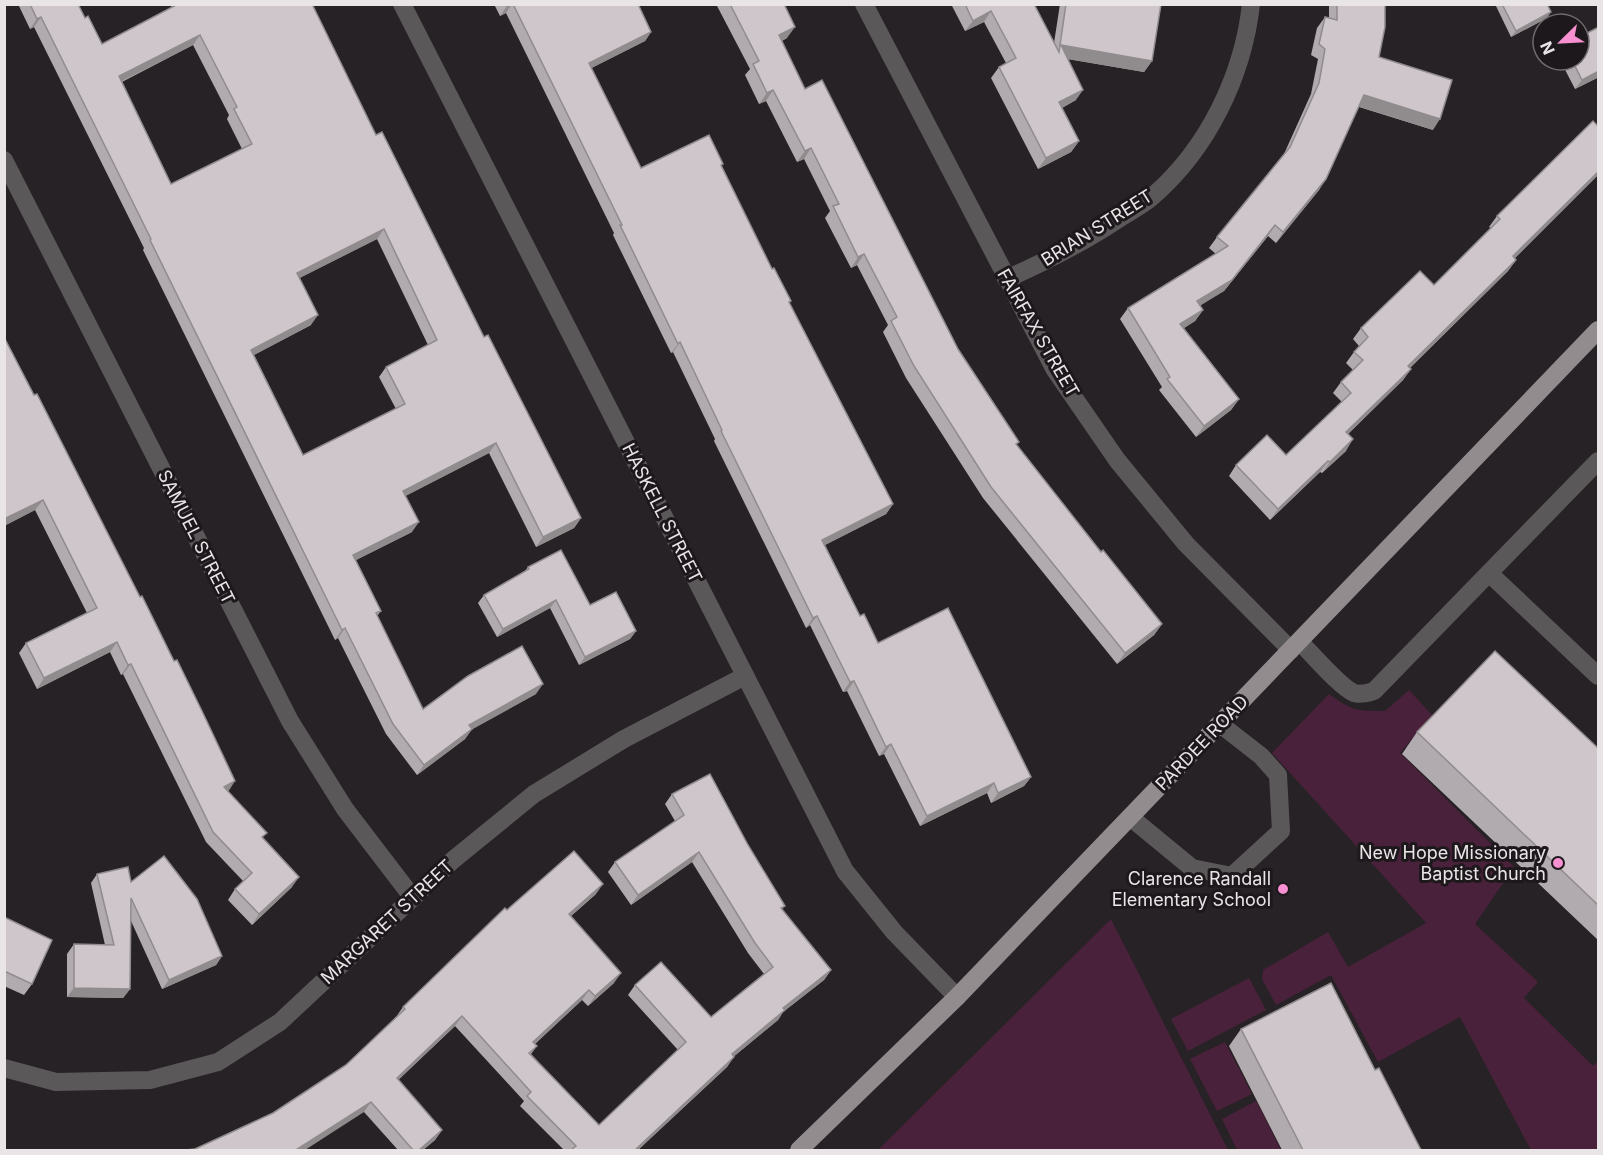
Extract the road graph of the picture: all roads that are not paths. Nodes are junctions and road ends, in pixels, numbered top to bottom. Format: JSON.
{"nodes":[{"id":1,"x":402,"y":4,"type":"edge"},
{"id":2,"x":864,"y":4,"type":"edge"},
{"id":3,"x":1251,"y":4,"type":"edge"},
{"id":4,"x":4,"y":160,"type":"edge"},
{"id":5,"x":1006,"y":279,"type":"junction"},
{"id":6,"x":1599,"y":330,"type":"edge"},
{"id":7,"x":1599,"y":461,"type":"edge"},
{"id":8,"x":1490,"y":573,"type":"junction"},
{"id":9,"x":1296,"y":646,"type":"junction"},
{"id":10,"x":745,"y":676,"type":"junction"},
{"id":11,"x":1599,"y":676,"type":"edge"},
{"id":12,"x":1220,"y":724,"type":"junction"},
{"id":13,"x":1130,"y":817,"type":"junction"},
{"id":14,"x":413,"y":898,"type":"junction"},
{"id":15,"x":957,"y":997,"type":"junction"},
{"id":16,"x":4,"y":1068,"type":"edge"},
{"id":17,"x":799,"y":1150,"type":"edge"}],
"edges":[{"from":1,"to":10,"type":"street","name":"HASKELL STREET"},
{"from":2,"to":5,"type":"street","name":"FAIRFAX STREET"},
{"from":3,"to":5,"type":"street","name":"BRIAN STREET"},
{"from":4,"to":14,"type":"street","name":"SAMUEL STREET"},
{"from":5,"to":9,"type":"street","name":"FAIRFAX STREET"},
{"from":6,"to":9,"type":"main road","name":"PARDEE ROAD"},
{"from":7,"to":8,"type":"street","name":"FAIRFAX STREET"},
{"from":8,"to":9,"type":"street","name":"FAIRFAX STREET"},
{"from":8,"to":11,"type":"street"},
{"from":9,"to":12,"type":"main road","name":"PARDEE ROAD"},
{"from":10,"to":14,"type":"street","name":"MARGARET STREET"},
{"from":10,"to":15,"type":"street","name":"HASKELL STREET"},
{"from":12,"to":13,"type":"main road","name":"PARDEE ROAD"},
{"from":12,"to":13,"type":"street"},
{"from":13,"to":15,"type":"main road","name":"PARDEE ROAD"},
{"from":14,"to":16,"type":"street","name":"MARGARET STREET"},
{"from":15,"to":17,"type":"main road","name":"PARDEE ROAD"}]}
